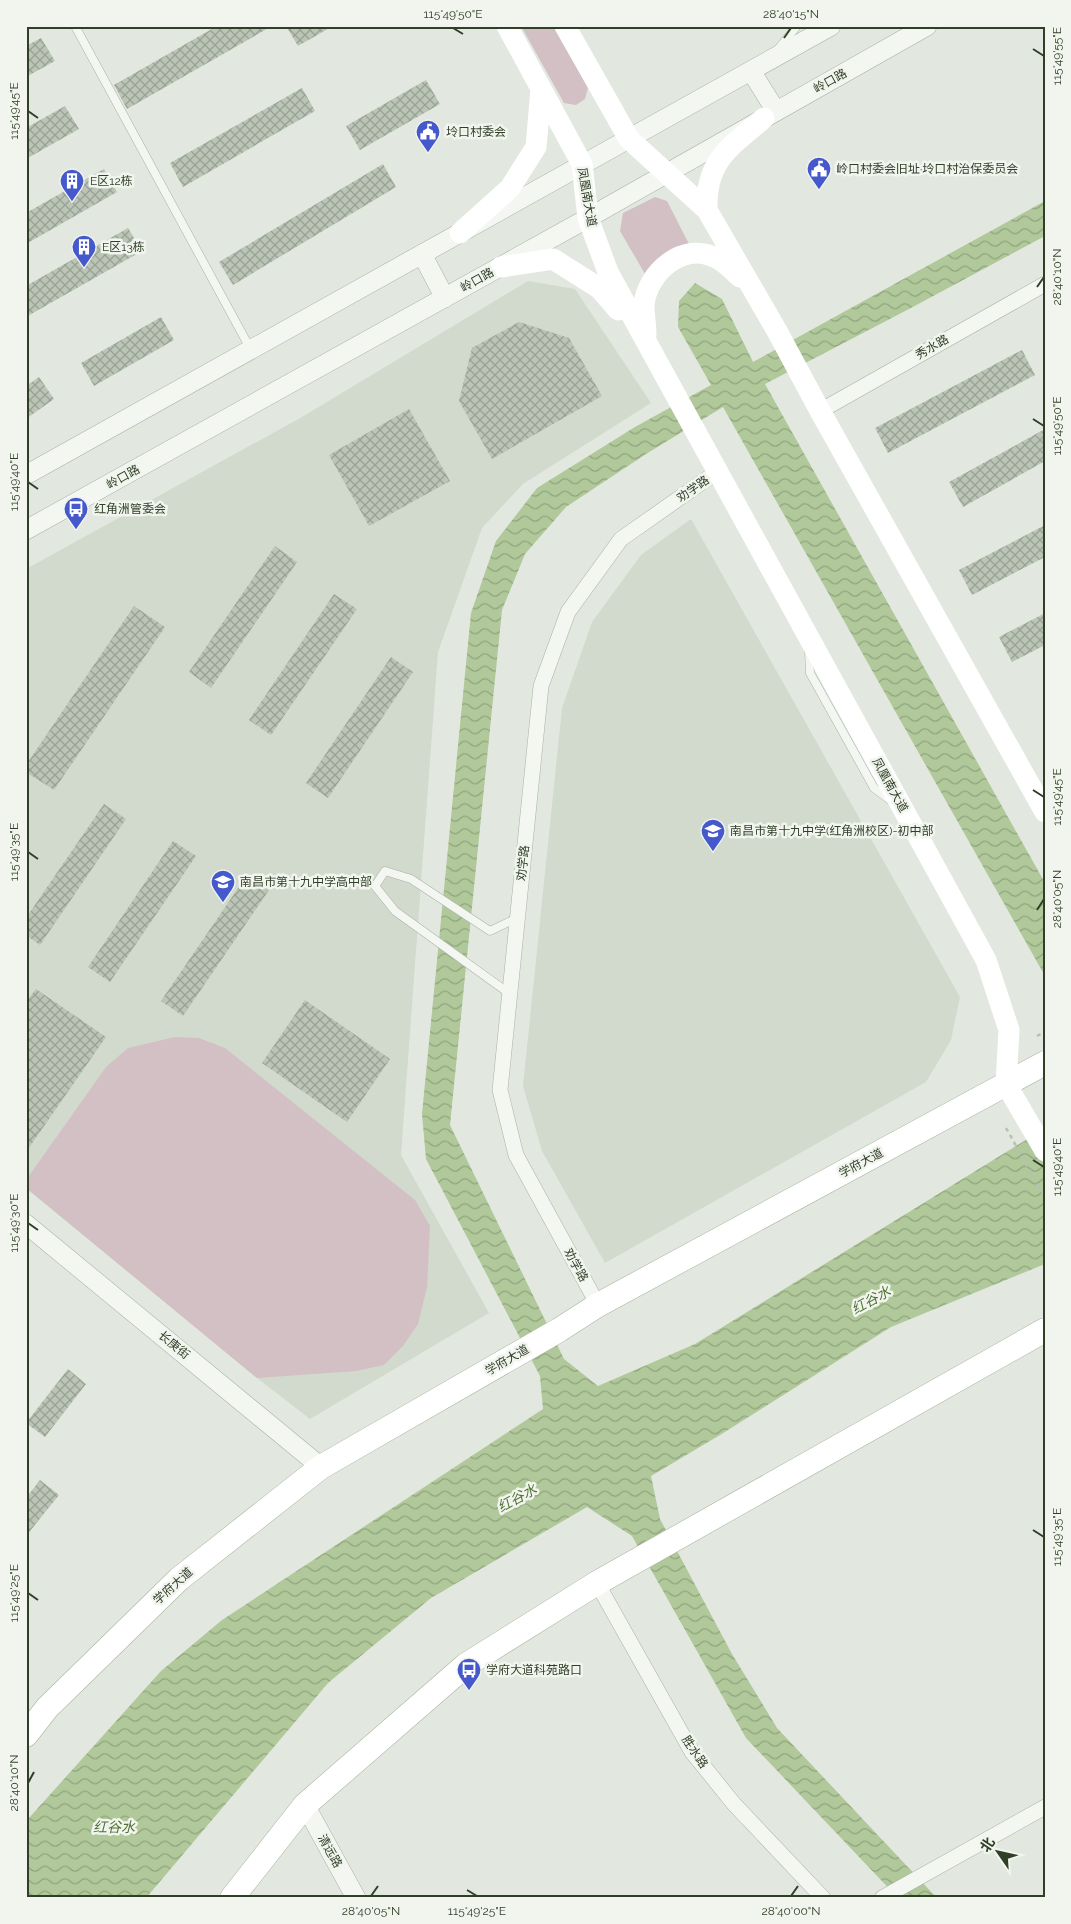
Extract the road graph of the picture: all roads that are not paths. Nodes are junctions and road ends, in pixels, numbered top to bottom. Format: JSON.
{"nodes":[{"id":1,"x":75,"y":26,"type":"edge"},
{"id":2,"x":507,"y":26,"type":"edge"},
{"id":3,"x":566,"y":26,"type":"edge"},
{"id":4,"x":797,"y":26,"type":"edge"},
{"id":5,"x":831,"y":26,"type":"edge"},
{"id":6,"x":927,"y":26,"type":"edge"},
{"id":7,"x":759,"y":66,"type":"junction"},
{"id":8,"x":541,"y":89,"type":"junction"},
{"id":9,"x":770,"y":115,"type":"junction"},
{"id":10,"x":629,"y":139,"type":"junction"},
{"id":11,"x":582,"y":164,"type":"junction"},
{"id":12,"x":666,"y":173,"type":"junction"},
{"id":13,"x":707,"y":210,"type":"junction"},
{"id":14,"x":588,"y":218,"type":"junction"},
{"id":15,"x":460,"y":233,"type":"junction"},
{"id":16,"x":422,"y":254,"type":"junction"},
{"id":17,"x":501,"y":266,"type":"junction"},
{"id":18,"x":748,"y":283,"type":"junction"},
{"id":19,"x":1045,"y":284,"type":"edge"},
{"id":20,"x":445,"y":298,"type":"junction"},
{"id":21,"x":647,"y":342,"type":"junction"},
{"id":22,"x":251,"y":350,"type":"junction"},
{"id":23,"x":820,"y":411,"type":"junction"},
{"id":24,"x":718,"y":472,"type":"junction"},
{"id":25,"x":26,"y":475,"type":"edge"},
{"id":26,"x":29,"y":522,"type":"edge"},
{"id":27,"x":1045,"y":812,"type":"edge"},
{"id":28,"x":518,"y":918,"type":"junction"},
{"id":29,"x":505,"y":990,"type":"junction"},
{"id":30,"x":1045,"y":1063,"type":"edge"},
{"id":31,"x":1006,"y":1084,"type":"junction"},
{"id":32,"x":1045,"y":1151,"type":"edge"},
{"id":33,"x":26,"y":1224,"type":"edge"},
{"id":34,"x":598,"y":1305,"type":"junction"},
{"id":35,"x":1045,"y":1330,"type":"edge"},
{"id":36,"x":321,"y":1467,"type":"junction"},
{"id":37,"x":597,"y":1583,"type":"junction"},
{"id":38,"x":26,"y":1735,"type":"edge"},
{"id":39,"x":305,"y":1805,"type":"junction"},
{"id":40,"x":1045,"y":1807,"type":"edge"},
{"id":41,"x":883,"y":1897,"type":"edge"},
{"id":42,"x":232,"y":1898,"type":"edge"},
{"id":43,"x":356,"y":1898,"type":"edge"},
{"id":44,"x":823,"y":1898,"type":"edge"}],
"edges":[{"from":1,"to":22,"type":"lane"},
{"from":2,"to":8,"type":"main road","name":"凤凰南大道"},
{"from":3,"to":10,"type":"main road"},
{"from":4,"to":7,"type":"lane"},
{"from":5,"to":7,"type":"street"},
{"from":6,"to":9,"type":"street","name":"岭口路"},
{"from":7,"to":9,"type":"street"},
{"from":7,"to":10,"type":"street"},
{"from":8,"to":11,"type":"main road","name":"凤凰南大道"},
{"from":8,"to":15,"type":"main road"},
{"from":9,"to":12,"type":"street","name":"岭口路"},
{"from":9,"to":13,"type":"main road"},
{"from":10,"to":11,"type":"street"},
{"from":10,"to":12,"type":"main road"},
{"from":11,"to":14,"type":"main road","name":"凤凰南大道"},
{"from":11,"to":15,"type":"street"},
{"from":12,"to":13,"type":"main road"},
{"from":12,"to":14,"type":"street","name":"岭口路"},
{"from":13,"to":18,"type":"main road"},
{"from":14,"to":17,"type":"street","name":"岭口路"},
{"from":14,"to":21,"type":"main road","name":"凤凰南大道"},
{"from":15,"to":16,"type":"street"},
{"from":16,"to":20,"type":"street"},
{"from":16,"to":22,"type":"street"},
{"from":17,"to":20,"type":"street","name":"岭口路"},
{"from":17,"to":21,"type":"main road"},
{"from":18,"to":21,"type":"main road"},
{"from":18,"to":23,"type":"main road"},
{"from":19,"to":23,"type":"street","name":"秀水路"},
{"from":20,"to":26,"type":"street","name":"岭口路"},
{"from":21,"to":24,"type":"main road","name":"凤凰南大道"},
{"from":22,"to":25,"type":"street"},
{"from":23,"to":27,"type":"main road"},
{"from":24,"to":28,"type":"street","name":"劝学路"},
{"from":24,"to":31,"type":"main road","name":"凤凰南大道"},
{"from":28,"to":29,"type":"street","name":"劝学路"},
{"from":28,"to":29,"type":"lane"},
{"from":29,"to":34,"type":"street","name":"劝学路"},
{"from":30,"to":31,"type":"main road","name":"学府大道"},
{"from":31,"to":32,"type":"main road"},
{"from":31,"to":34,"type":"main road","name":"学府大道"},
{"from":33,"to":36,"type":"street","name":"长庚街"},
{"from":34,"to":36,"type":"main road","name":"学府大道"},
{"from":35,"to":37,"type":"main road"},
{"from":36,"to":38,"type":"main road","name":"学府大道"},
{"from":37,"to":39,"type":"main road"},
{"from":37,"to":44,"type":"street","name":"胜水路"},
{"from":39,"to":42,"type":"main road"},
{"from":39,"to":43,"type":"street","name":"清远路"},
{"from":40,"to":41,"type":"street"}]}
